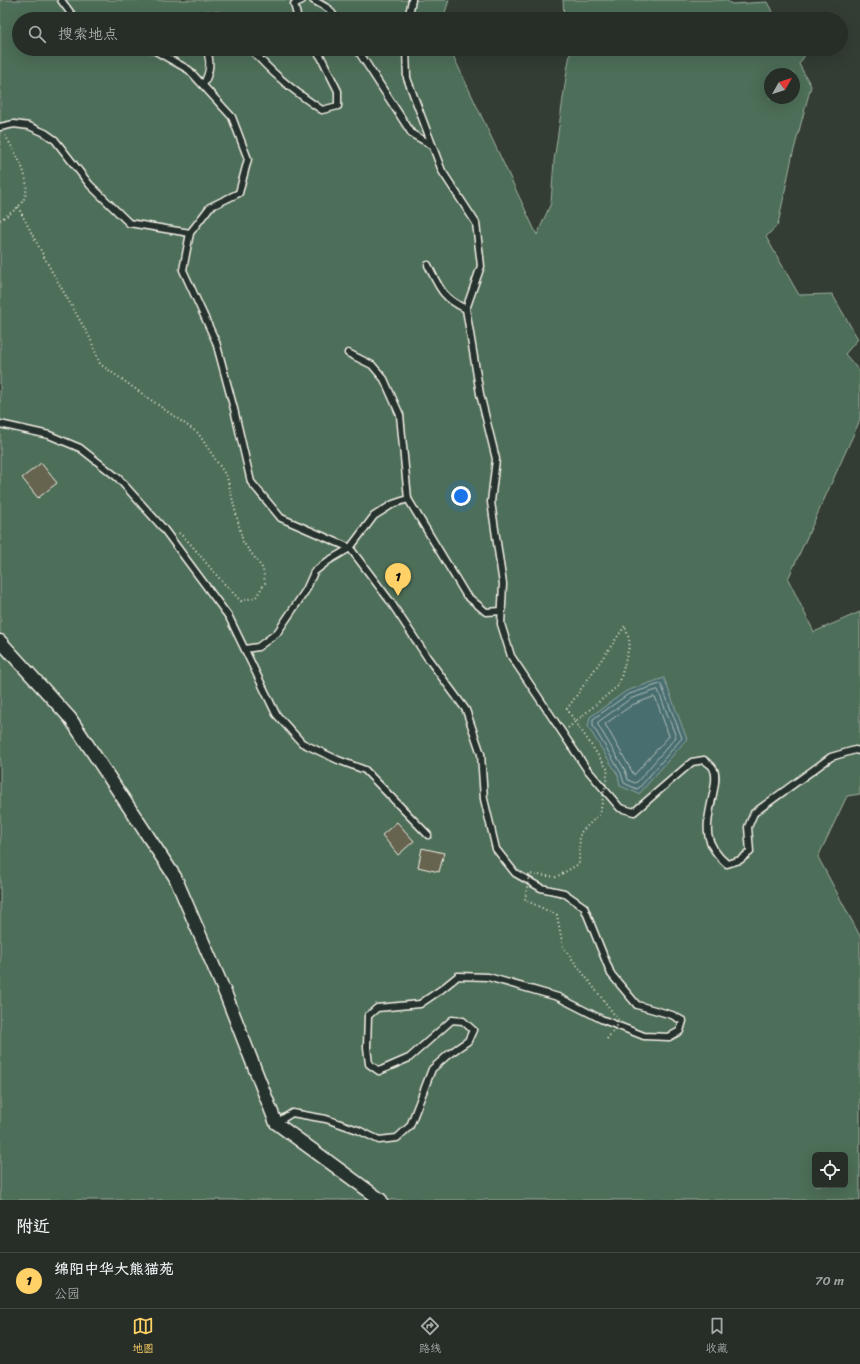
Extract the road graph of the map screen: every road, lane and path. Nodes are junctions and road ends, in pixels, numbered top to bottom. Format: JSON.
{"nodes":[{"id":1,"x":61,"y":0,"type":"edge"},
{"id":2,"x":302,"y":0,"type":"edge"},
{"id":3,"x":313,"y":0,"type":"edge"},
{"id":4,"x":412,"y":0,"type":"edge"},
{"id":5,"x":70,"y":12,"type":"edge"},
{"id":6,"x":296,"y":12,"type":"edge"},
{"id":7,"x":331,"y":12,"type":"edge"},
{"id":8,"x":409,"y":12,"type":"edge"},
{"id":9,"x":164,"y":56,"type":"edge"},
{"id":10,"x":209,"y":56,"type":"edge"},
{"id":11,"x":256,"y":56,"type":"edge"},
{"id":12,"x":320,"y":56,"type":"edge"},
{"id":13,"x":362,"y":56,"type":"edge"},
{"id":14,"x":406,"y":56,"type":"edge"},
{"id":15,"x":203,"y":85,"type":"junction"},
{"id":16,"x":0,"y":126,"type":"edge"},
{"id":17,"x":432,"y":145,"type":"junction"},
{"id":18,"x":18,"y":207,"type":"junction"},
{"id":19,"x":0,"y":220,"type":"edge"},
{"id":20,"x":190,"y":233,"type":"junction"},
{"id":21,"x":428,"y":264,"type":"dead end"},
{"id":22,"x":466,"y":309,"type":"junction"},
{"id":23,"x":348,"y":353,"type":"dead end"},
{"id":24,"x":0,"y":424,"type":"edge"},
{"id":25,"x":408,"y":499,"type":"junction"},
{"id":26,"x":163,"y":528,"type":"junction"},
{"id":27,"x":350,"y":548,"type":"junction"},
{"id":28,"x":502,"y":611,"type":"junction"},
{"id":29,"x":0,"y":641,"type":"edge"},
{"id":30,"x":245,"y":649,"type":"junction"},
{"id":31,"x":563,"y":733,"type":"junction"},
{"id":32,"x":860,"y":751,"type":"edge"},
{"id":33,"x":428,"y":835,"type":"dead end"},
{"id":34,"x":607,"y":1039,"type":"dead end"},
{"id":35,"x":276,"y":1123,"type":"junction"},
{"id":36,"x":381,"y":1200,"type":"edge"}],
"edges":[{"from":1,"to":5,"type":"lane"},
{"from":2,"to":6,"type":"lane"},
{"from":3,"to":7,"type":"lane"},
{"from":4,"to":8,"type":"lane"},
{"from":9,"to":15,"type":"lane"},
{"from":10,"to":15,"type":"lane"},
{"from":11,"to":12,"type":"lane"},
{"from":13,"to":17,"type":"lane"},
{"from":14,"to":17,"type":"lane"},
{"from":15,"to":20,"type":"lane"},
{"from":16,"to":18,"type":"path"},
{"from":16,"to":20,"type":"lane"},
{"from":17,"to":22,"type":"lane"},
{"from":18,"to":19,"type":"path"},
{"from":18,"to":26,"type":"path"},
{"from":20,"to":27,"type":"lane"},
{"from":21,"to":22,"type":"lane"},
{"from":22,"to":28,"type":"lane"},
{"from":23,"to":25,"type":"lane"},
{"from":24,"to":26,"type":"lane"},
{"from":25,"to":27,"type":"lane"},
{"from":25,"to":28,"type":"lane"},
{"from":26,"to":30,"type":"lane"},
{"from":27,"to":30,"type":"lane"},
{"from":27,"to":35,"type":"lane"},
{"from":28,"to":31,"type":"lane"},
{"from":29,"to":35,"type":"street"},
{"from":30,"to":33,"type":"lane"},
{"from":31,"to":32,"type":"lane"},
{"from":31,"to":34,"type":"path","bridge":true},
{"from":35,"to":36,"type":"street"}]}
